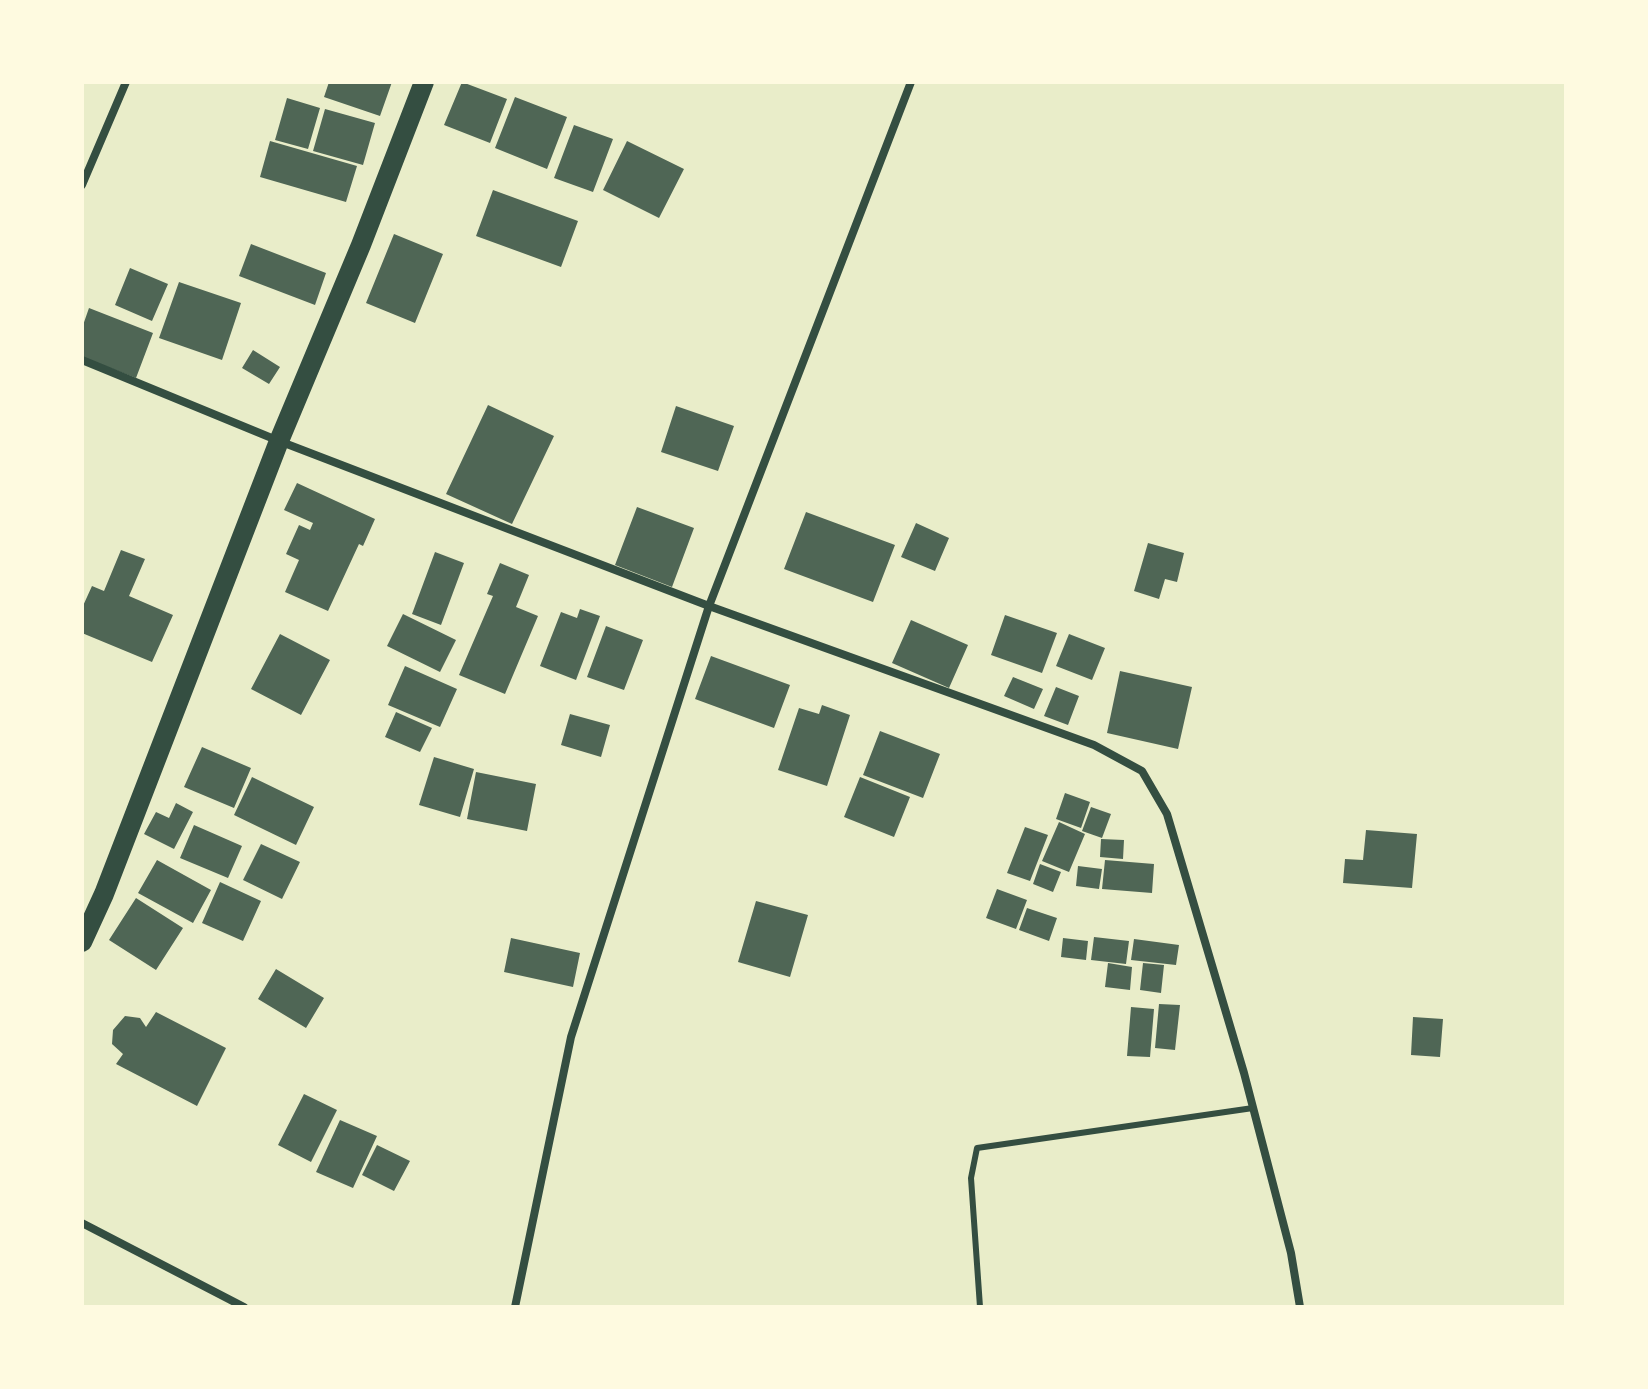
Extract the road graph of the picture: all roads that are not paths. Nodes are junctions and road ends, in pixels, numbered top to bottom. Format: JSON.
{"nodes":[{"id":1,"x":126,"y":82,"type":"edge"},
{"id":2,"x":424,"y":82,"type":"edge"},
{"id":3,"x":911,"y":82,"type":"edge"},
{"id":4,"x":82,"y":185,"type":"edge"},
{"id":5,"x":82,"y":360,"type":"edge"},
{"id":6,"x":279,"y":441,"type":"junction"},
{"id":7,"x":709,"y":606,"type":"junction"},
{"id":8,"x":82,"y":942,"type":"edge"},
{"id":9,"x":1253,"y":1108,"type":"junction"},
{"id":10,"x":82,"y":1223,"type":"edge"},
{"id":11,"x":244,"y":1307,"type":"edge"},
{"id":12,"x":515,"y":1307,"type":"edge"},
{"id":13,"x":980,"y":1307,"type":"edge"},
{"id":14,"x":1300,"y":1307,"type":"edge"}],
"edges":[{"from":1,"to":4,"type":"street"},
{"from":2,"to":6,"type":"main road"},
{"from":3,"to":7,"type":"street"},
{"from":5,"to":6,"type":"street"},
{"from":6,"to":7,"type":"street"},
{"from":6,"to":8,"type":"main road"},
{"from":7,"to":9,"type":"street"},
{"from":7,"to":12,"type":"street"},
{"from":9,"to":13,"type":"lane"},
{"from":9,"to":14,"type":"street"},
{"from":10,"to":11,"type":"street"}]}
